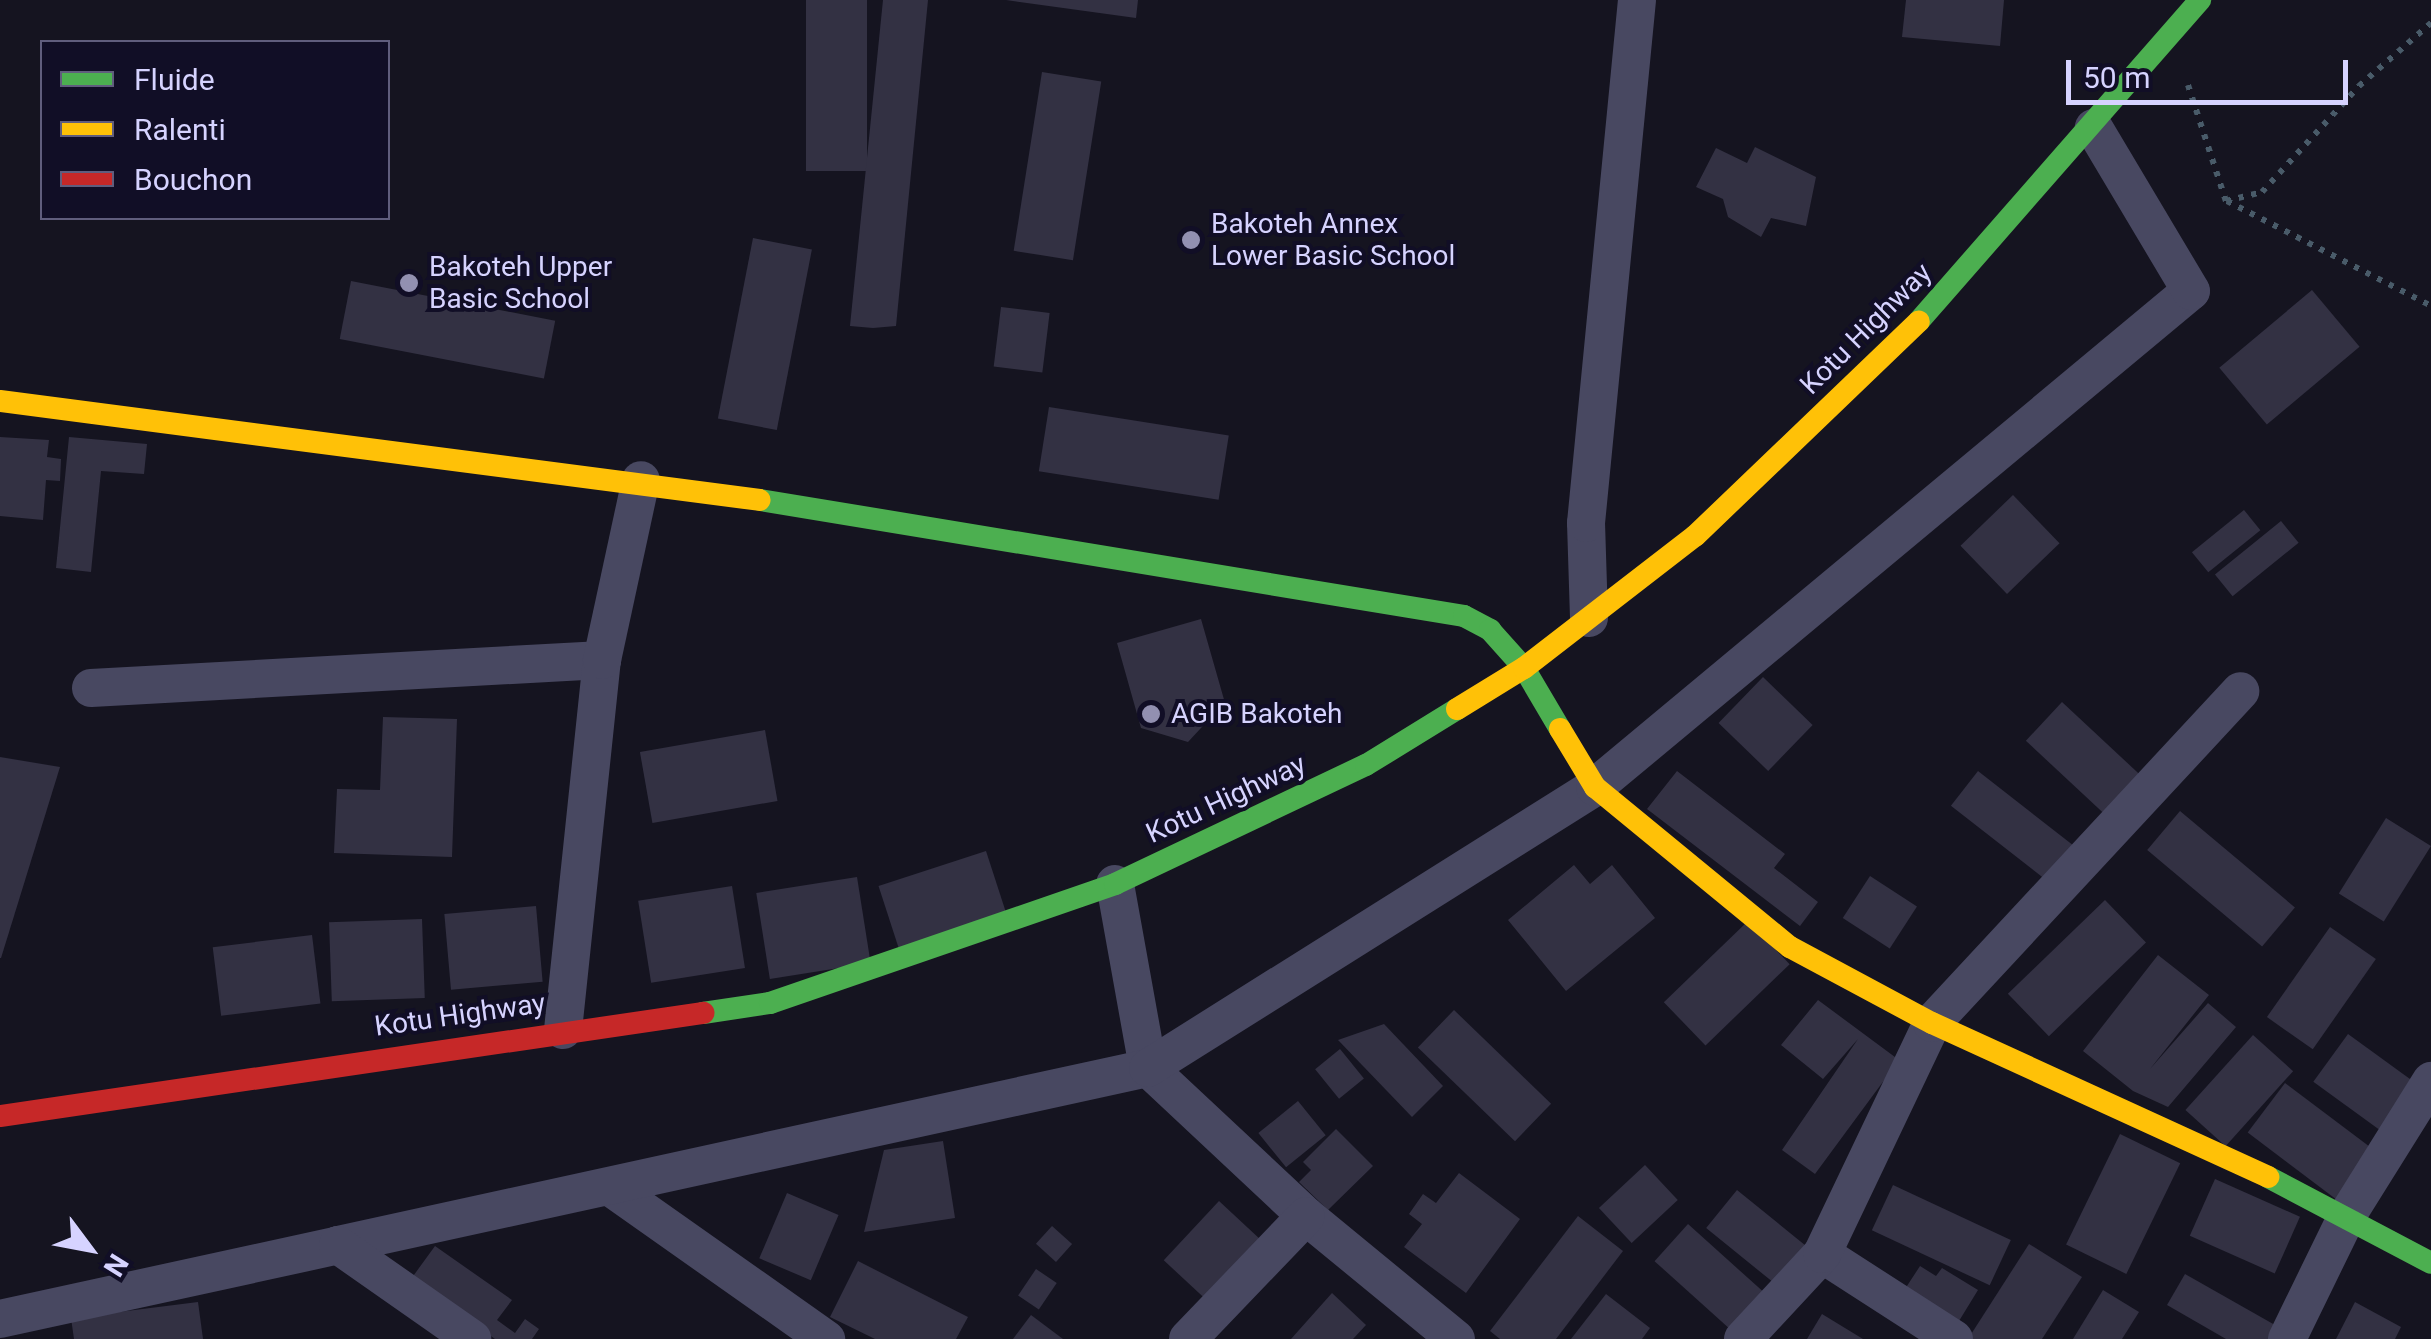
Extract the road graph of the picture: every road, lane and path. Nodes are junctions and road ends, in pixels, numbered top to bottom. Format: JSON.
{"nodes":[{"id":1,"x":1637,"y":0,"type":"edge"},
{"id":2,"x":2200,"y":0,"type":"edge"},
{"id":3,"x":2431,"y":23,"type":"edge"},
{"id":4,"x":2172,"y":35,"type":"junction"},
{"id":5,"x":2094,"y":128,"type":"junction"},
{"id":6,"x":2226,"y":201,"type":"junction"},
{"id":7,"x":2431,"y":306,"type":"edge"},
{"id":8,"x":0,"y":402,"type":"edge"},
{"id":9,"x":641,"y":480,"type":"junction"},
{"id":10,"x":1590,"y":618,"type":"junction"},
{"id":11,"x":602,"y":660,"type":"junction"},
{"id":12,"x":1524,"y":668,"type":"junction"},
{"id":13,"x":92,"y":688,"type":"dead end"},
{"id":14,"x":2240,"y":690,"type":"dead end"},
{"id":15,"x":1595,"y":787,"type":"junction"},
{"id":16,"x":1115,"y":884,"type":"junction"},
{"id":17,"x":1932,"y":1023,"type":"junction"},
{"id":18,"x":563,"y":1030,"type":"junction"},
{"id":19,"x":1148,"y":1068,"type":"junction"},
{"id":20,"x":2431,"y":1081,"type":"edge"},
{"id":21,"x":0,"y":1116,"type":"edge"},
{"id":22,"x":613,"y":1189,"type":"junction"},
{"id":23,"x":2348,"y":1214,"type":"junction"},
{"id":24,"x":1306,"y":1216,"type":"junction"},
{"id":25,"x":338,"y":1245,"type":"junction"},
{"id":26,"x":1822,"y":1254,"type":"junction"},
{"id":27,"x":2431,"y":1263,"type":"edge"},
{"id":28,"x":0,"y":1319,"type":"edge"},
{"id":29,"x":472,"y":1339,"type":"edge"},
{"id":30,"x":826,"y":1339,"type":"edge"},
{"id":31,"x":1188,"y":1339,"type":"edge"},
{"id":32,"x":1456,"y":1339,"type":"edge"},
{"id":33,"x":1743,"y":1339,"type":"edge"},
{"id":34,"x":1954,"y":1339,"type":"edge"},
{"id":35,"x":2286,"y":1339,"type":"edge"}],
"edges":[{"from":1,"to":10,"type":"street"},
{"from":2,"to":4,"type":"street","name":"Kotu Highway"},
{"from":3,"to":6,"type":"path"},
{"from":4,"to":5,"type":"street","name":"Kotu Highway"},
{"from":4,"to":6,"type":"path"},
{"from":5,"to":10,"type":"street","name":"Kotu Highway"},
{"from":5,"to":15,"type":"street"},
{"from":6,"to":7,"type":"path"},
{"from":8,"to":9,"type":"street"},
{"from":9,"to":11,"type":"street"},
{"from":9,"to":12,"type":"street"},
{"from":10,"to":12,"type":"street","name":"Kotu Highway"},
{"from":11,"to":13,"type":"street"},
{"from":11,"to":18,"type":"street"},
{"from":12,"to":15,"type":"street"},
{"from":12,"to":16,"type":"street","name":"Kotu Highway"},
{"from":14,"to":17,"type":"street"},
{"from":15,"to":17,"type":"street"},
{"from":15,"to":19,"type":"street"},
{"from":16,"to":18,"type":"street","name":"Kotu Highway"},
{"from":16,"to":19,"type":"street"},
{"from":17,"to":23,"type":"street"},
{"from":17,"to":26,"type":"street"},
{"from":18,"to":21,"type":"street","name":"Kotu Highway"},
{"from":19,"to":22,"type":"street"},
{"from":19,"to":24,"type":"street"},
{"from":20,"to":23,"type":"street"},
{"from":22,"to":25,"type":"street"},
{"from":22,"to":30,"type":"street"},
{"from":23,"to":27,"type":"street"},
{"from":23,"to":35,"type":"street"},
{"from":24,"to":31,"type":"street"},
{"from":24,"to":32,"type":"street"},
{"from":25,"to":28,"type":"street"},
{"from":25,"to":29,"type":"street"},
{"from":26,"to":33,"type":"street"},
{"from":26,"to":34,"type":"street"}]}
